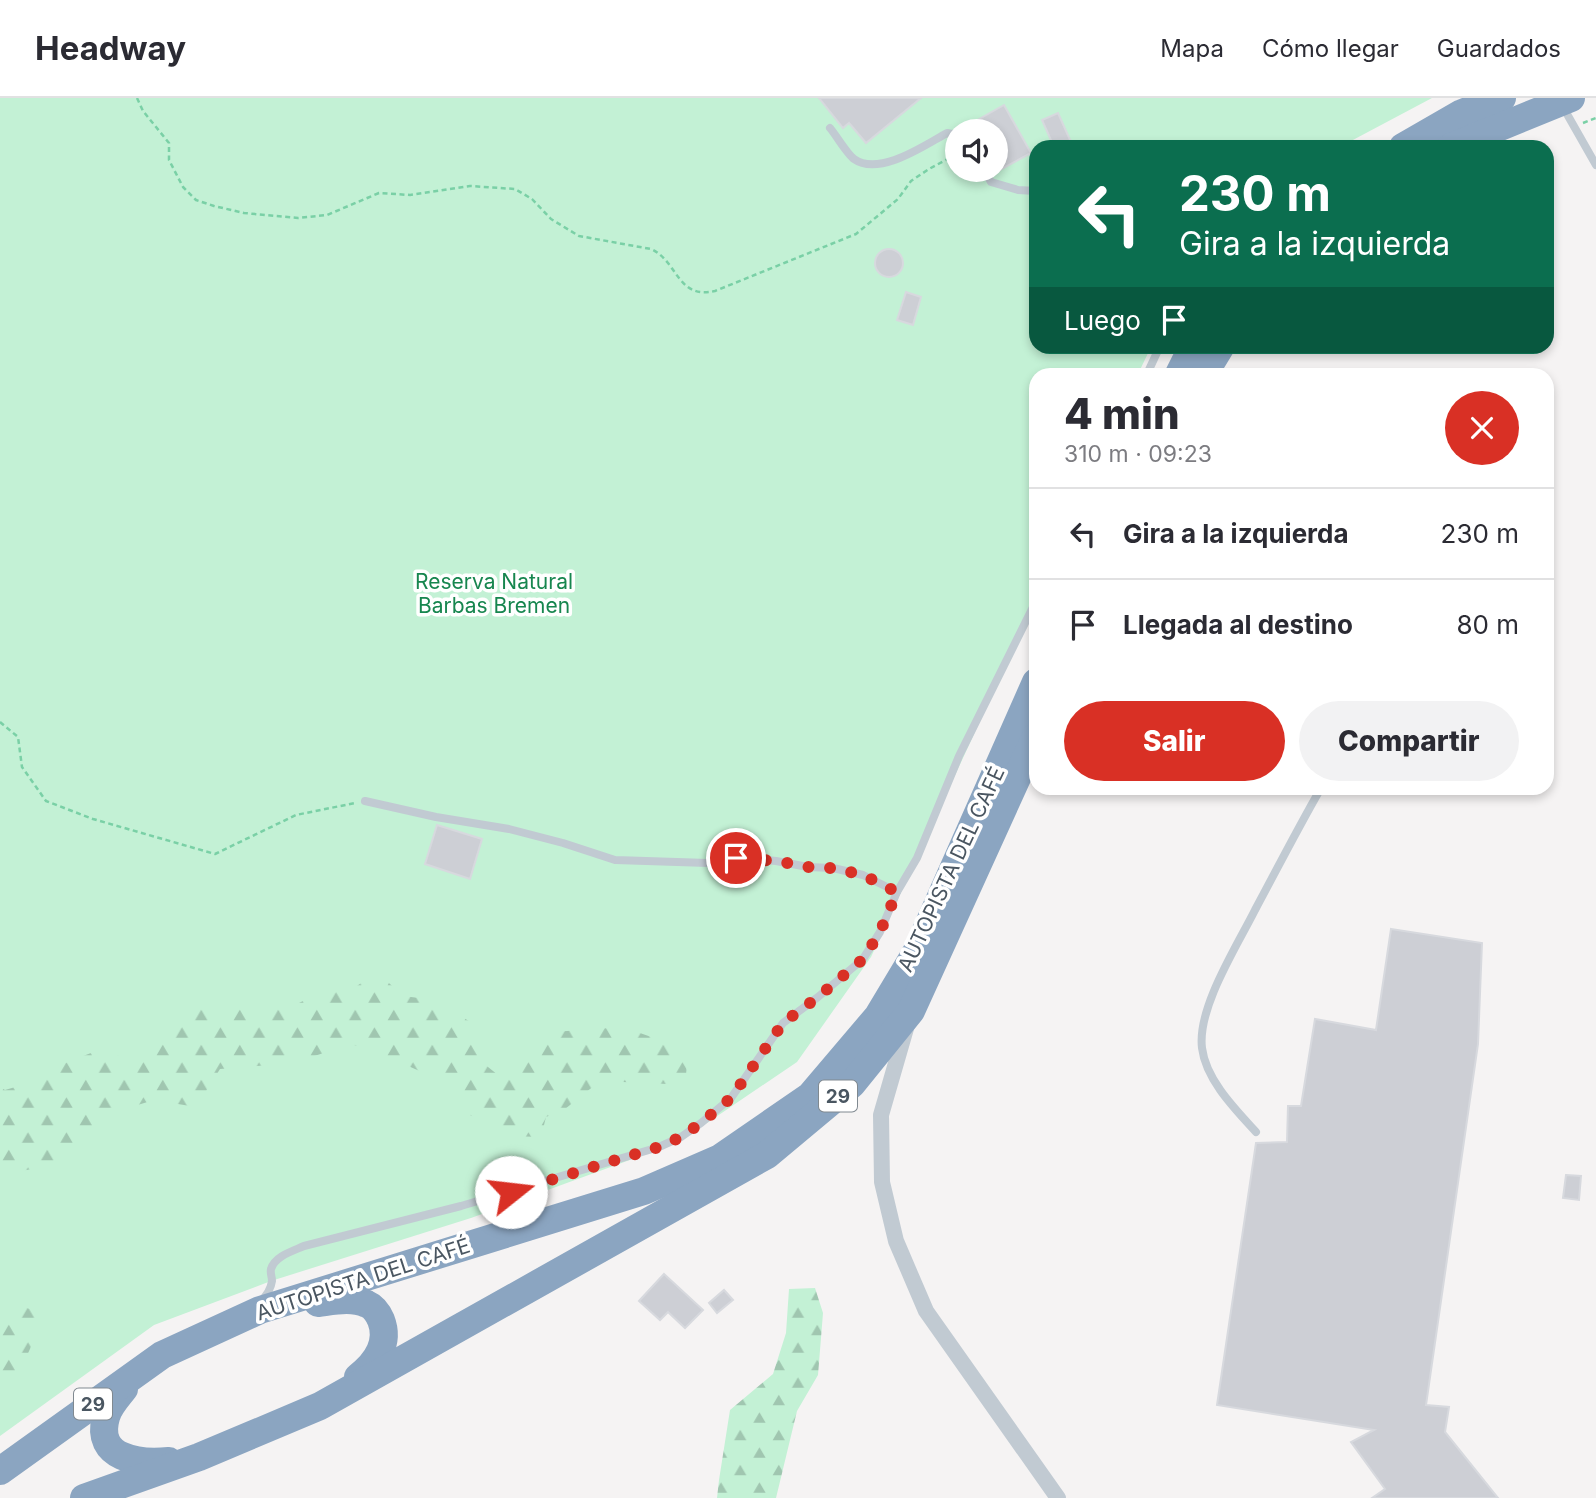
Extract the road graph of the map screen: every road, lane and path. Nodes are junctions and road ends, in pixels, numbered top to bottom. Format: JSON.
{"nodes":[{"id":1,"x":137,"y":98,"type":"edge"},
{"id":2,"x":1502,"y":98,"type":"edge"},
{"id":3,"x":1565,"y":100,"type":"edge"},
{"id":4,"x":830,"y":128,"type":"dead end"},
{"id":5,"x":945,"y":133,"type":"edge"},
{"id":6,"x":1415,"y":140,"type":"edge"},
{"id":7,"x":1468,"y":140,"type":"edge"},
{"id":8,"x":945,"y":160,"type":"edge"},
{"id":9,"x":1596,"y":165,"type":"edge"},
{"id":10,"x":991,"y":182,"type":"edge"},
{"id":11,"x":1029,"y":191,"type":"edge"},
{"id":12,"x":1029,"y":615,"type":"edge"},
{"id":13,"x":1029,"y":698,"type":"edge"},
{"id":14,"x":0,"y":722,"type":"edge"},
{"id":15,"x":1029,"y":751,"type":"edge"},
{"id":16,"x":1317,"y":795,"type":"edge"},
{"id":17,"x":365,"y":801,"type":"joint"},
{"id":18,"x":897,"y":892,"type":"junction"},
{"id":19,"x":911,"y":1011,"type":"junction"},
{"id":20,"x":1256,"y":1132,"type":"dead end"},
{"id":21,"x":252,"y":1314,"type":"junction"},
{"id":22,"x":162,"y":1355,"type":"junction"},
{"id":23,"x":320,"y":1406,"type":"junction"},
{"id":24,"x":199,"y":1457,"type":"junction"},
{"id":25,"x":0,"y":1471,"type":"edge"},
{"id":26,"x":84,"y":1498,"type":"edge"},
{"id":27,"x":1058,"y":1498,"type":"edge"}],
"edges":[{"from":1,"to":8,"type":"path"},
{"from":2,"to":6,"type":"highway"},
{"from":3,"to":7,"type":"highway"},
{"from":3,"to":9,"type":"lane"},
{"from":4,"to":5,"type":"lane"},
{"from":10,"to":11,"type":"lane"},
{"from":12,"to":18,"type":"lane"},
{"from":13,"to":21,"type":"highway","name":"AUTOPISTA DEL CAFÉ","number":"29"},
{"from":14,"to":17,"type":"path"},
{"from":15,"to":19,"type":"highway","name":"AUTOPISTA DEL CAFÉ","number":"29"},
{"from":16,"to":20,"type":"lane"},
{"from":17,"to":18,"type":"lane"},
{"from":18,"to":21,"type":"lane"},
{"from":19,"to":23,"type":"highway","name":"AUTOPISTA DEL CAFÉ","number":"29"},
{"from":19,"to":27,"type":"street"},
{"from":21,"to":22,"type":"highway","name":"AUTOPISTA DEL CAFÉ","number":"29"},
{"from":21,"to":23,"type":"highway"},
{"from":22,"to":24,"type":"highway"},
{"from":22,"to":25,"type":"highway","name":"AUTOPISTA DEL CAFÉ","number":"29"},
{"from":23,"to":24,"type":"highway","name":"AUTOPISTA DEL CAFÉ","number":"29"},
{"from":24,"to":26,"type":"highway","name":"AUTOPISTA DEL CAFÉ","number":"29"}]}
